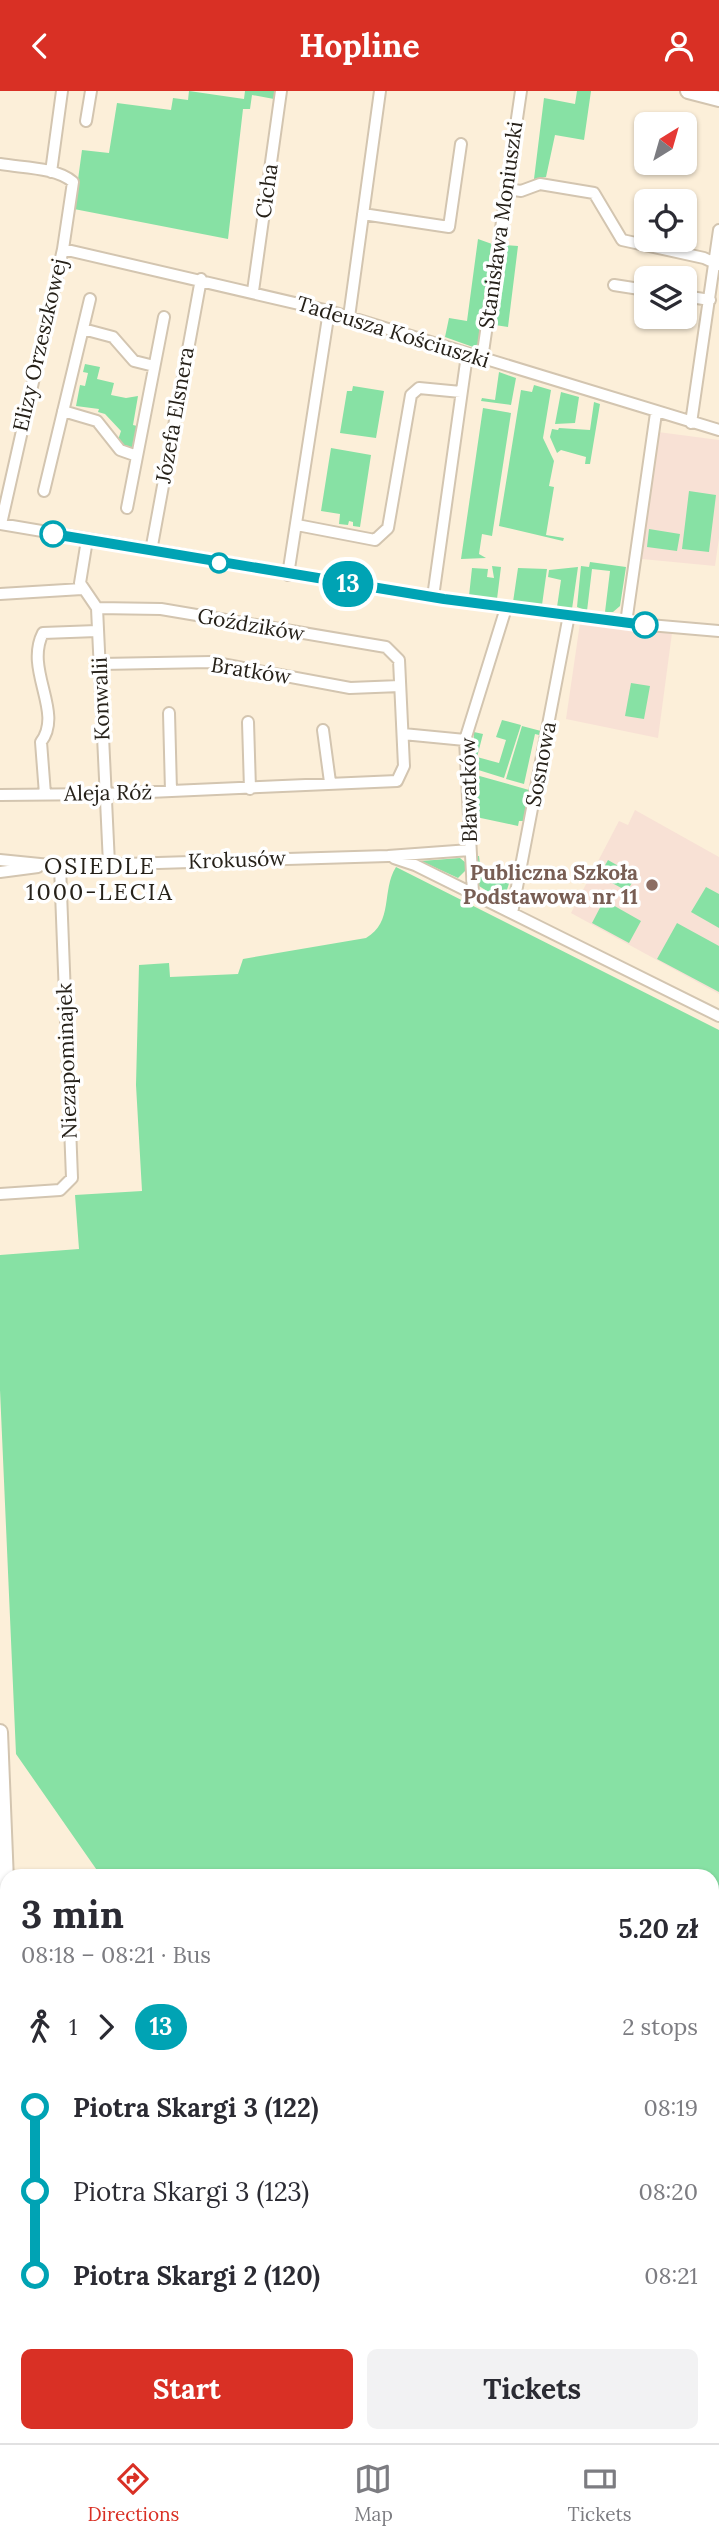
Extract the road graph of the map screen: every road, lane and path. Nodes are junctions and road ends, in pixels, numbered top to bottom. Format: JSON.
{"nodes":[{"id":1,"x":62,"y":91,"type":"edge"},
{"id":2,"x":91,"y":91,"type":"edge"},
{"id":3,"x":281,"y":91,"type":"edge"},
{"id":4,"x":380,"y":91,"type":"edge"},
{"id":5,"x":521,"y":91,"type":"edge"},
{"id":6,"x":688,"y":91,"type":"edge"},
{"id":7,"x":719,"y":99,"type":"edge"},
{"id":8,"x":86,"y":121,"type":"dead end"},
{"id":9,"x":461,"y":144,"type":"dead end"},
{"id":10,"x":0,"y":165,"type":"edge"},
{"id":11,"x":51,"y":172,"type":"junction"},
{"id":12,"x":507,"y":189,"type":"junction"},
{"id":13,"x":363,"y":214,"type":"junction"},
{"id":14,"x":719,"y":230,"type":"edge"},
{"id":15,"x":63,"y":249,"type":"junction"},
{"id":16,"x":717,"y":264,"type":"edge"},
{"id":17,"x":201,"y":279,"type":"junction"},
{"id":18,"x":614,"y":285,"type":"dead end"},
{"id":19,"x":634,"y":288,"type":"edge"},
{"id":20,"x":253,"y":291,"type":"junction"},
{"id":21,"x":697,"y":298,"type":"edge"},
{"id":22,"x":90,"y":299,"type":"dead end"},
{"id":23,"x":710,"y":300,"type":"junction"},
{"id":24,"x":329,"y":311,"type":"junction"},
{"id":25,"x":163,"y":317,"type":"dead end"},
{"id":26,"x":349,"y":317,"type":"junction"},
{"id":27,"x":83,"y":329,"type":"junction"},
{"id":28,"x":467,"y":355,"type":"junction"},
{"id":29,"x":482,"y":359,"type":"junction"},
{"id":30,"x":154,"y":366,"type":"junction"},
{"id":31,"x":461,"y":392,"type":"junction"},
{"id":32,"x":63,"y":411,"type":"junction"},
{"id":33,"x":656,"y":413,"type":"junction"},
{"id":34,"x":691,"y":423,"type":"junction"},
{"id":35,"x":719,"y":430,"type":"edge"},
{"id":36,"x":137,"y":456,"type":"junction"},
{"id":37,"x":44,"y":491,"type":"dead end"},
{"id":38,"x":127,"y":508,"type":"dead end"},
{"id":39,"x":0,"y":524,"type":"edge"},
{"id":40,"x":297,"y":525,"type":"junction"},
{"id":41,"x":87,"y":540,"type":"junction"},
{"id":42,"x":151,"y":551,"type":"junction"},
{"id":43,"x":288,"y":575,"type":"junction"},
{"id":44,"x":82,"y":589,"type":"junction"},
{"id":45,"x":0,"y":594,"type":"edge"},
{"id":46,"x":433,"y":597,"type":"junction"},
{"id":47,"x":97,"y":607,"type":"junction"},
{"id":48,"x":506,"y":608,"type":"junction"},
{"id":49,"x":569,"y":615,"type":"junction"},
{"id":50,"x":626,"y":623,"type":"junction"},
{"id":51,"x":97,"y":631,"type":"junction"},
{"id":52,"x":719,"y":631,"type":"edge"},
{"id":53,"x":399,"y":660,"type":"joint"},
{"id":54,"x":101,"y":664,"type":"junction"},
{"id":55,"x":400,"y":686,"type":"junction"},
{"id":56,"x":169,"y":713,"type":"dead end"},
{"id":57,"x":248,"y":722,"type":"dead end"},
{"id":58,"x":323,"y":730,"type":"dead end"},
{"id":59,"x":403,"y":734,"type":"junction"},
{"id":60,"x":465,"y":740,"type":"junction"},
{"id":61,"x":330,"y":782,"type":"junction"},
{"id":62,"x":250,"y":789,"type":"junction"},
{"id":63,"x":171,"y":791,"type":"junction"},
{"id":64,"x":45,"y":794,"type":"junction"},
{"id":65,"x":104,"y":794,"type":"junction"},
{"id":66,"x":1,"y":795,"type":"edge"},
{"id":67,"x":470,"y":850,"type":"junction"},
{"id":68,"x":388,"y":856,"type":"junction"},
{"id":69,"x":0,"y":860,"type":"edge"},
{"id":70,"x":109,"y":864,"type":"junction"},
{"id":71,"x":44,"y":866,"type":"junction"},
{"id":72,"x":60,"y":866,"type":"junction"},
{"id":73,"x":0,"y":872,"type":"edge"},
{"id":74,"x":472,"y":893,"type":"junction"},
{"id":75,"x":512,"y":913,"type":"junction"},
{"id":76,"x":719,"y":1017,"type":"edge"},
{"id":77,"x":0,"y":1194,"type":"edge"},
{"id":78,"x":0,"y":1732,"type":"edge"},
{"id":79,"x":6,"y":1869,"type":"edge"}],
"edges":[{"from":1,"to":11,"type":"street"},
{"from":2,"to":8,"type":"street"},
{"from":3,"to":20,"type":"street","name":"Cicha"},
{"from":4,"to":13,"type":"street"},
{"from":5,"to":12,"type":"street","name":"Stanisława Moniuszki"},
{"from":6,"to":7,"type":"main road"},
{"from":9,"to":13,"type":"street"},
{"from":10,"to":11,"type":"street"},
{"from":11,"to":15,"type":"street","name":"Elizy Orzeszkowej"},
{"from":12,"to":16,"type":"street"},
{"from":12,"to":29,"type":"street","name":"Stanisława Moniuszki"},
{"from":13,"to":26,"type":"street"},
{"from":14,"to":16,"type":"street"},
{"from":15,"to":17,"type":"street","name":"Tadeusza Kościuszki"},
{"from":15,"to":39,"type":"street","name":"Elizy Orzeszkowej"},
{"from":16,"to":23,"type":"street"},
{"from":17,"to":20,"type":"street","name":"Tadeusza Kościuszki"},
{"from":17,"to":42,"type":"street","name":"Józefa Elsnera"},
{"from":18,"to":19,"type":"street"},
{"from":20,"to":24,"type":"street","name":"Tadeusza Kościuszki"},
{"from":21,"to":23,"type":"street"},
{"from":22,"to":27,"type":"street","name":"Elizy Orzeszkowej"},
{"from":23,"to":34,"type":"street"},
{"from":24,"to":26,"type":"street","name":"Tadeusza Kościuszki"},
{"from":24,"to":40,"type":"street"},
{"from":25,"to":30,"type":"street","name":"Józefa Elsnera"},
{"from":26,"to":28,"type":"street","name":"Tadeusza Kościuszki"},
{"from":27,"to":30,"type":"street","name":"Elizy Orzeszkowej"},
{"from":27,"to":32,"type":"street","name":"Elizy Orzeszkowej"},
{"from":28,"to":29,"type":"street","name":"Tadeusza Kościuszki"},
{"from":28,"to":31,"type":"street"},
{"from":29,"to":33,"type":"street","name":"Tadeusza Kościuszki"},
{"from":30,"to":36,"type":"street","name":"Józefa Elsnera"},
{"from":31,"to":40,"type":"street"},
{"from":31,"to":46,"type":"street"},
{"from":32,"to":36,"type":"street","name":"Elizy Orzeszkowej"},
{"from":32,"to":37,"type":"street","name":"Elizy Orzeszkowej"},
{"from":33,"to":34,"type":"street","name":"Tadeusza Kościuszki"},
{"from":33,"to":50,"type":"street"},
{"from":34,"to":35,"type":"street","name":"Tadeusza Kościuszki"},
{"from":36,"to":38,"type":"street","name":"Józefa Elsnera"},
{"from":39,"to":41,"type":"street"},
{"from":40,"to":43,"type":"street"},
{"from":41,"to":42,"type":"street"},
{"from":41,"to":44,"type":"street"},
{"from":42,"to":43,"type":"street"},
{"from":43,"to":46,"type":"street"},
{"from":44,"to":45,"type":"street"},
{"from":44,"to":47,"type":"street"},
{"from":46,"to":48,"type":"street"},
{"from":47,"to":51,"type":"street","name":"Konwalii"},
{"from":47,"to":53,"type":"street","name":"Goździków"},
{"from":48,"to":49,"type":"street"},
{"from":48,"to":60,"type":"street","name":"Bławatków"},
{"from":49,"to":50,"type":"street"},
{"from":49,"to":75,"type":"street","name":"Sosnowa"},
{"from":50,"to":52,"type":"street"},
{"from":51,"to":54,"type":"street","name":"Konwalii"},
{"from":51,"to":64,"type":"street","name":"Aleja Róż"},
{"from":53,"to":55,"type":"street","name":"Aleja Róż"},
{"from":54,"to":55,"type":"street","name":"Bratków"},
{"from":54,"to":65,"type":"street","name":"Konwalii"},
{"from":55,"to":59,"type":"street","name":"Aleja Róż"},
{"from":56,"to":63,"type":"street","name":"Aleja Róż"},
{"from":57,"to":62,"type":"street"},
{"from":58,"to":61,"type":"street"},
{"from":59,"to":60,"type":"street"},
{"from":59,"to":61,"type":"street","name":"Aleja Róż"},
{"from":60,"to":67,"type":"street","name":"Bławatków"},
{"from":61,"to":62,"type":"street","name":"Aleja Róż"},
{"from":62,"to":63,"type":"street","name":"Aleja Róż"},
{"from":63,"to":65,"type":"street","name":"Aleja Róż"},
{"from":64,"to":65,"type":"street","name":"Aleja Róż"},
{"from":64,"to":66,"type":"street","name":"Aleja Róż"},
{"from":65,"to":70,"type":"street","name":"Konwalii"},
{"from":67,"to":68,"type":"street","name":"Krokusów"},
{"from":67,"to":74,"type":"street","name":"Bławatków"},
{"from":68,"to":70,"type":"street","name":"Krokusów"},
{"from":68,"to":74,"type":"street"},
{"from":69,"to":71,"type":"street","name":"Krokusów"},
{"from":70,"to":72,"type":"street","name":"Krokusów"},
{"from":71,"to":72,"type":"street","name":"Krokusów"},
{"from":71,"to":73,"type":"street","name":"Krokusów"},
{"from":72,"to":77,"type":"street","name":"Niezapominajek"},
{"from":74,"to":75,"type":"street"},
{"from":75,"to":76,"type":"street"},
{"from":78,"to":79,"type":"main road"}]}
